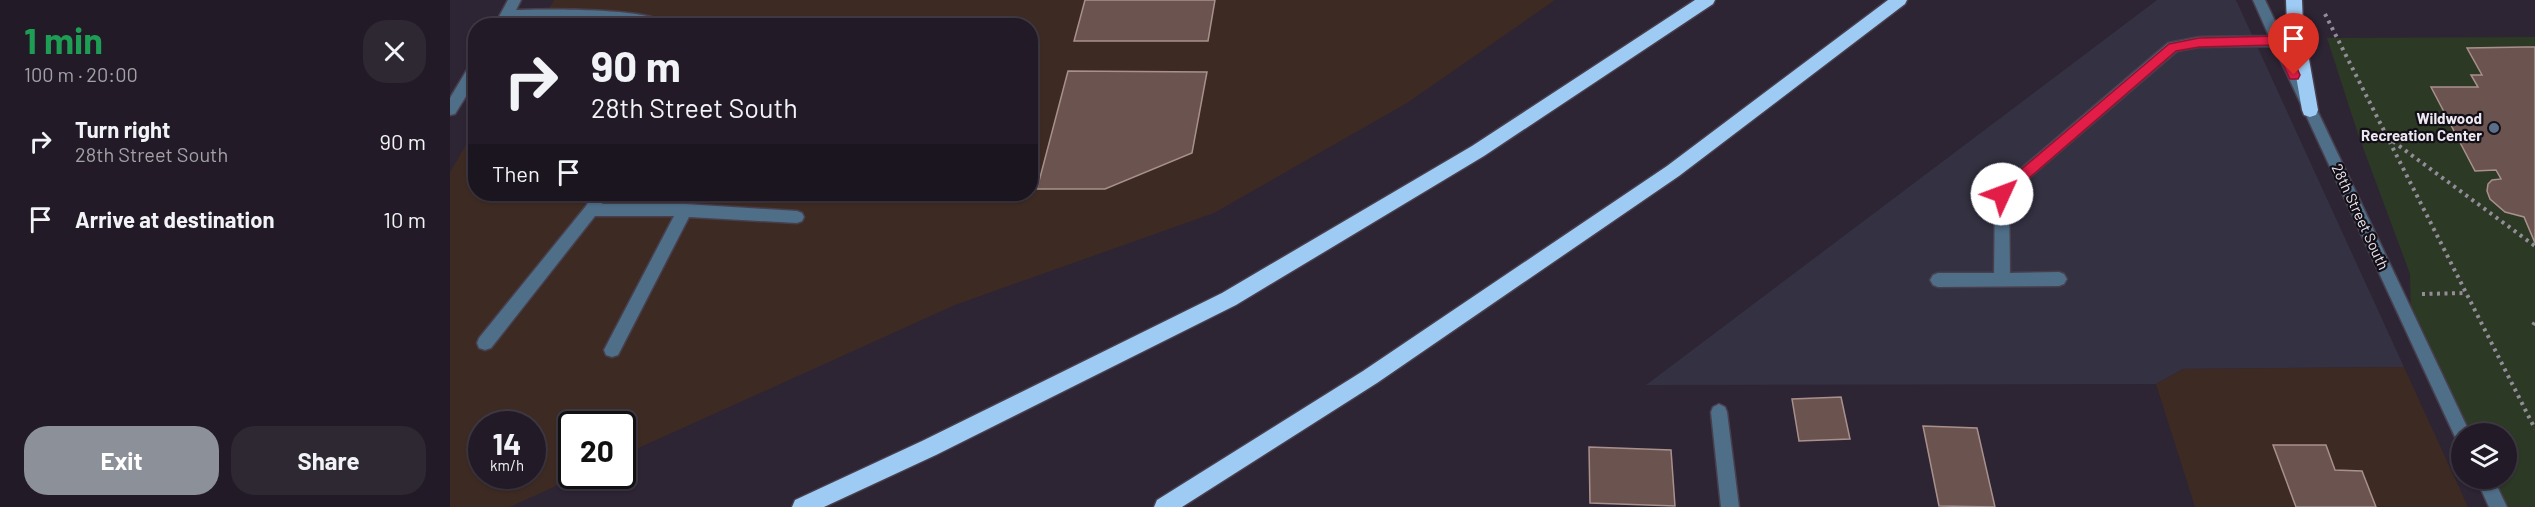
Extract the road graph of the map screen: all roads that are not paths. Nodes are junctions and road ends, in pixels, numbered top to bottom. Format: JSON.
{"nodes":[{"id":1,"x":515,"y":0,"type":"edge"},
{"id":2,"x":1707,"y":0,"type":"edge"},
{"id":3,"x":1899,"y":0,"type":"edge"},
{"id":4,"x":2259,"y":0,"type":"edge"},
{"id":5,"x":2294,"y":0,"type":"edge"},
{"id":6,"x":504,"y":18,"type":"edge"},
{"id":7,"x":522,"y":18,"type":"edge"},
{"id":8,"x":619,"y":18,"type":"edge"},
{"id":9,"x":2278,"y":41,"type":"junction"},
{"id":10,"x":468,"y":80,"type":"edge"},
{"id":11,"x":450,"y":110,"type":"edge"},
{"id":12,"x":2310,"y":110,"type":"junction"},
{"id":13,"x":596,"y":201,"type":"edge"},
{"id":14,"x":591,"y":210,"type":"junction"},
{"id":15,"x":685,"y":210,"type":"junction"},
{"id":16,"x":797,"y":218,"type":"dead end"},
{"id":17,"x":2059,"y":279,"type":"dead end"},
{"id":18,"x":1938,"y":280,"type":"dead end"},
{"id":19,"x":2002,"y":280,"type":"junction"},
{"id":20,"x":485,"y":343,"type":"dead end"},
{"id":21,"x":612,"y":350,"type":"dead end"},
{"id":22,"x":1719,"y":412,"type":"dead end"},
{"id":23,"x":2457,"y":423,"type":"edge"},
{"id":24,"x":2489,"y":489,"type":"edge"},
{"id":25,"x":802,"y":507,"type":"edge"},
{"id":26,"x":1164,"y":507,"type":"edge"},
{"id":27,"x":1731,"y":507,"type":"edge"},
{"id":28,"x":2498,"y":507,"type":"edge"}],
"edges":[{"from":1,"to":6,"type":"street"},
{"from":2,"to":25,"type":"highway"},
{"from":3,"to":26,"type":"highway"},
{"from":4,"to":9,"type":"street","name":"28th Street South"},
{"from":5,"to":12,"type":"highway"},
{"from":7,"to":8,"type":"street"},
{"from":9,"to":12,"type":"street","name":"28th Street South"},
{"from":9,"to":19,"type":"street"},
{"from":10,"to":11,"type":"street"},
{"from":12,"to":23,"type":"street","name":"28th Street South"},
{"from":13,"to":14,"type":"street"},
{"from":14,"to":15,"type":"street"},
{"from":14,"to":20,"type":"street"},
{"from":15,"to":16,"type":"street"},
{"from":15,"to":21,"type":"street"},
{"from":17,"to":19,"type":"street"},
{"from":18,"to":19,"type":"street"},
{"from":22,"to":27,"type":"street"},
{"from":24,"to":28,"type":"street"}]}
